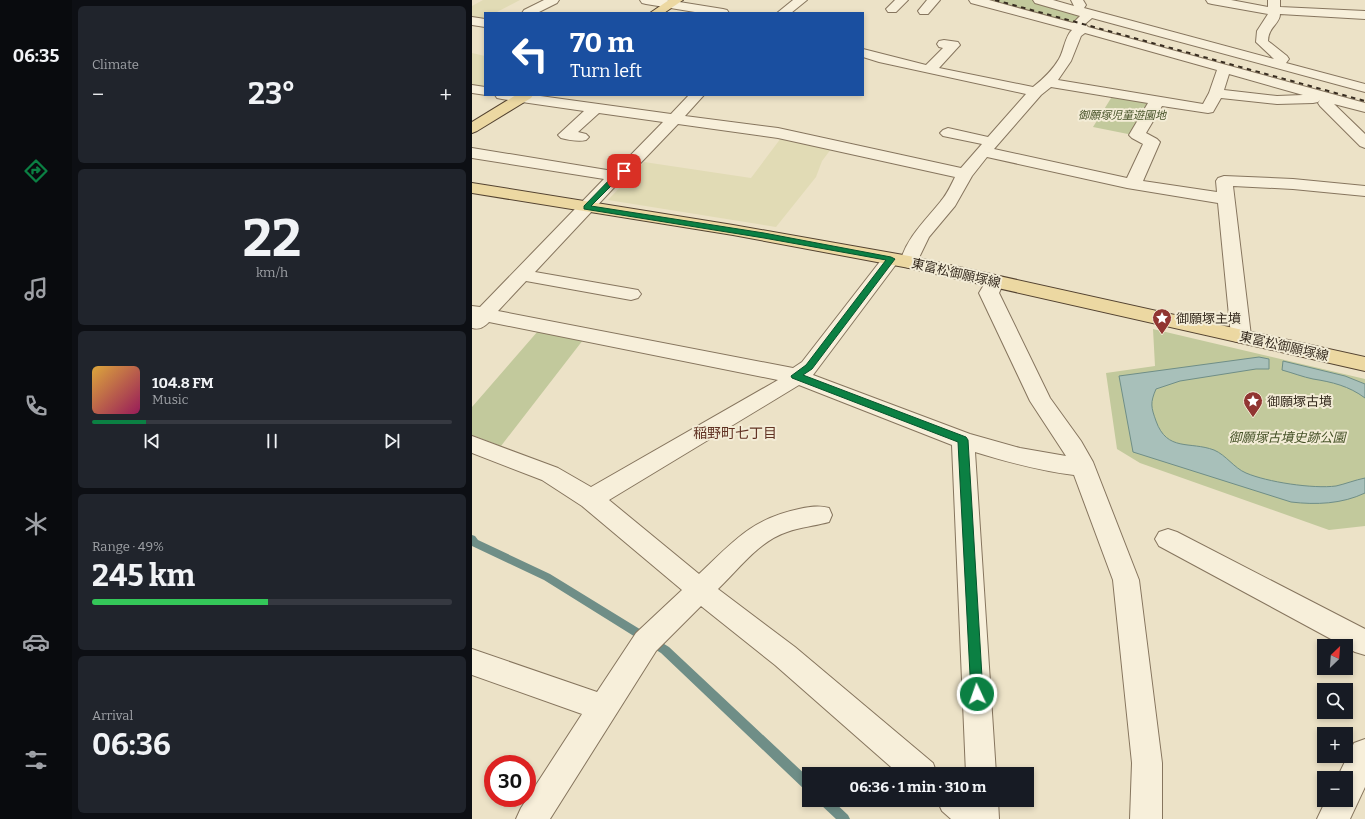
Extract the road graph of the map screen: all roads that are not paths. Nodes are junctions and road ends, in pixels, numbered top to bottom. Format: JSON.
{"nodes":[{"id":1,"x":553,"y":0,"type":"edge"},
{"id":2,"x":646,"y":0,"type":"edge"},
{"id":3,"x":902,"y":0,"type":"edge"},
{"id":4,"x":934,"y":0,"type":"edge"},
{"id":5,"x":975,"y":0,"type":"edge"},
{"id":6,"x":1039,"y":0,"type":"edge"},
{"id":7,"x":1212,"y":0,"type":"edge"},
{"id":8,"x":674,"y":2,"type":"edge"},
{"id":9,"x":1077,"y":5,"type":"edge"},
{"id":10,"x":802,"y":6,"type":"edge"},
{"id":11,"x":1274,"y":7,"type":"edge"},
{"id":12,"x":892,"y":9,"type":"dead end"},
{"id":13,"x":786,"y":11,"type":"edge"},
{"id":14,"x":924,"y":11,"type":"dead end"},
{"id":15,"x":530,"y":12,"type":"edge"},
{"id":16,"x":658,"y":12,"type":"edge"},
{"id":17,"x":719,"y":12,"type":"edge"},
{"id":18,"x":1365,"y":15,"type":"edge"},
{"id":19,"x":472,"y":21,"type":"edge"},
{"id":20,"x":484,"y":23,"type":"edge"},
{"id":21,"x":1084,"y":29,"type":"junction"},
{"id":22,"x":1192,"y":40,"type":"junction"},
{"id":23,"x":953,"y":45,"type":"dead end"},
{"id":24,"x":864,"y":53,"type":"edge"},
{"id":25,"x":1175,"y":54,"type":"junction"},
{"id":26,"x":1278,"y":64,"type":"junction"},
{"id":27,"x":1224,"y":68,"type":"junction"},
{"id":28,"x":930,"y":69,"type":"junction"},
{"id":29,"x":1048,"y":82,"type":"junction"},
{"id":30,"x":1276,"y":82,"type":"junction"},
{"id":31,"x":472,"y":88,"type":"edge"},
{"id":32,"x":1365,"y":88,"type":"edge"},
{"id":33,"x":484,"y":91,"type":"edge"},
{"id":34,"x":1035,"y":92,"type":"junction"},
{"id":35,"x":1216,"y":93,"type":"junction"},
{"id":36,"x":524,"y":96,"type":"edge"},
{"id":37,"x":696,"y":96,"type":"edge"},
{"id":38,"x":1324,"y":96,"type":"junction"},
{"id":39,"x":1157,"y":101,"type":"junction"},
{"id":40,"x":596,"y":108,"type":"junction"},
{"id":41,"x":1365,"y":108,"type":"edge"},
{"id":42,"x":673,"y":119,"type":"junction"},
{"id":43,"x":472,"y":128,"type":"edge"},
{"id":44,"x":948,"y":133,"type":"dead end"},
{"id":45,"x":581,"y":137,"type":"dead end"},
{"id":46,"x":1365,"y":143,"type":"edge"},
{"id":47,"x":988,"y":147,"type":"junction"},
{"id":48,"x":472,"y":153,"type":"edge"},
{"id":49,"x":965,"y":174,"type":"junction"},
{"id":50,"x":616,"y":176,"type":"junction"},
{"id":51,"x":1133,"y":184,"type":"junction"},
{"id":52,"x":472,"y":188,"type":"edge"},
{"id":53,"x":1365,"y":191,"type":"edge"},
{"id":54,"x":1226,"y":199,"type":"junction"},
{"id":55,"x":586,"y":207,"type":"junction"},
{"id":56,"x":900,"y":261,"type":"junction"},
{"id":57,"x":523,"y":275,"type":"junction"},
{"id":58,"x":995,"y":282,"type":"junction"},
{"id":59,"x":630,"y":294,"type":"dead end"},
{"id":60,"x":476,"y":318,"type":"edge"},
{"id":61,"x":1241,"y":336,"type":"junction"},
{"id":62,"x":1365,"y":364,"type":"edge"},
{"id":63,"x":796,"y":376,"type":"junction"},
{"id":64,"x":963,"y":440,"type":"junction"},
{"id":65,"x":472,"y":444,"type":"edge"},
{"id":66,"x":1083,"y":467,"type":"junction"},
{"id":67,"x":591,"y":499,"type":"junction"},
{"id":68,"x":820,"y":515,"type":"dead end"},
{"id":69,"x":1168,"y":539,"type":"dead end"},
{"id":70,"x":700,"y":590,"type":"junction"},
{"id":71,"x":1365,"y":644,"type":"edge"},
{"id":72,"x":472,"y":662,"type":"edge"},
{"id":73,"x":603,"y":708,"type":"junction"},
{"id":74,"x":1365,"y":754,"type":"edge"},
{"id":75,"x":914,"y":767,"type":"edge"},
{"id":76,"x":981,"y":767,"type":"edge"},
{"id":77,"x":1353,"y":779,"type":"edge"},
{"id":78,"x":961,"y":807,"type":"edge"},
{"id":79,"x":982,"y":807,"type":"edge"},
{"id":80,"x":1339,"y":807,"type":"edge"},
{"id":81,"x":532,"y":819,"type":"edge"},
{"id":82,"x":975,"y":819,"type":"edge"},
{"id":83,"x":983,"y":819,"type":"edge"},
{"id":84,"x":1146,"y":819,"type":"edge"},
{"id":85,"x":1333,"y":819,"type":"edge"}],
"edges":[{"from":1,"to":15,"type":"street"},
{"from":2,"to":8,"type":"street"},
{"from":3,"to":12,"type":"street"},
{"from":4,"to":14,"type":"street"},
{"from":5,"to":21,"type":"street"},
{"from":6,"to":9,"type":"street"},
{"from":7,"to":11,"type":"street"},
{"from":8,"to":16,"type":"main road"},
{"from":8,"to":17,"type":"street"},
{"from":9,"to":21,"type":"street"},
{"from":9,"to":22,"type":"street"},
{"from":10,"to":13,"type":"street"},
{"from":11,"to":18,"type":"street"},
{"from":11,"to":26,"type":"street"},
{"from":19,"to":20,"type":"street"},
{"from":21,"to":25,"type":"street"},
{"from":21,"to":29,"type":"street"},
{"from":22,"to":25,"type":"street"},
{"from":22,"to":26,"type":"street"},
{"from":23,"to":28,"type":"street"},
{"from":24,"to":28,"type":"street"},
{"from":25,"to":27,"type":"street"},
{"from":26,"to":30,"type":"street"},
{"from":26,"to":32,"type":"street"},
{"from":27,"to":30,"type":"street"},
{"from":27,"to":35,"type":"street"},
{"from":28,"to":34,"type":"street"},
{"from":29,"to":34,"type":"street"},
{"from":29,"to":39,"type":"street"},
{"from":30,"to":38,"type":"street"},
{"from":31,"to":33,"type":"street"},
{"from":34,"to":47,"type":"street"},
{"from":35,"to":38,"type":"street"},
{"from":35,"to":39,"type":"street"},
{"from":36,"to":40,"type":"street"},
{"from":36,"to":43,"type":"main road"},
{"from":37,"to":42,"type":"street"},
{"from":38,"to":41,"type":"street"},
{"from":38,"to":46,"type":"street"},
{"from":39,"to":51,"type":"street"},
{"from":40,"to":42,"type":"street"},
{"from":40,"to":45,"type":"street"},
{"from":42,"to":49,"type":"street"},
{"from":42,"to":50,"type":"street"},
{"from":44,"to":47,"type":"street"},
{"from":47,"to":49,"type":"street"},
{"from":47,"to":51,"type":"street"},
{"from":48,"to":50,"type":"street"},
{"from":49,"to":56,"type":"street"},
{"from":50,"to":55,"type":"street"},
{"from":51,"to":54,"type":"street"},
{"from":52,"to":55,"type":"main road","name":"東富松御願塚線"},
{"from":53,"to":54,"type":"street"},
{"from":54,"to":61,"type":"street"},
{"from":55,"to":56,"type":"main road","name":"東富松御願塚線"},
{"from":55,"to":57,"type":"street"},
{"from":56,"to":58,"type":"main road","name":"東富松御願塚線"},
{"from":56,"to":63,"type":"street"},
{"from":57,"to":59,"type":"street"},
{"from":57,"to":60,"type":"street"},
{"from":58,"to":61,"type":"main road","name":"東富松御願塚線"},
{"from":58,"to":66,"type":"street"},
{"from":60,"to":63,"type":"street"},
{"from":61,"to":62,"type":"main road","name":"東富松御願塚線"},
{"from":63,"to":64,"type":"street"},
{"from":63,"to":67,"type":"street"},
{"from":64,"to":66,"type":"street"},
{"from":64,"to":76,"type":"street"},
{"from":65,"to":67,"type":"street"},
{"from":66,"to":84,"type":"street"},
{"from":67,"to":70,"type":"street"},
{"from":68,"to":70,"type":"street"},
{"from":69,"to":71,"type":"street"},
{"from":70,"to":73,"type":"street"},
{"from":70,"to":75,"type":"street"},
{"from":72,"to":73,"type":"street"},
{"from":73,"to":81,"type":"street"},
{"from":74,"to":77,"type":"street"},
{"from":78,"to":82,"type":"street"},
{"from":79,"to":83,"type":"street"},
{"from":80,"to":85,"type":"street"}]}
